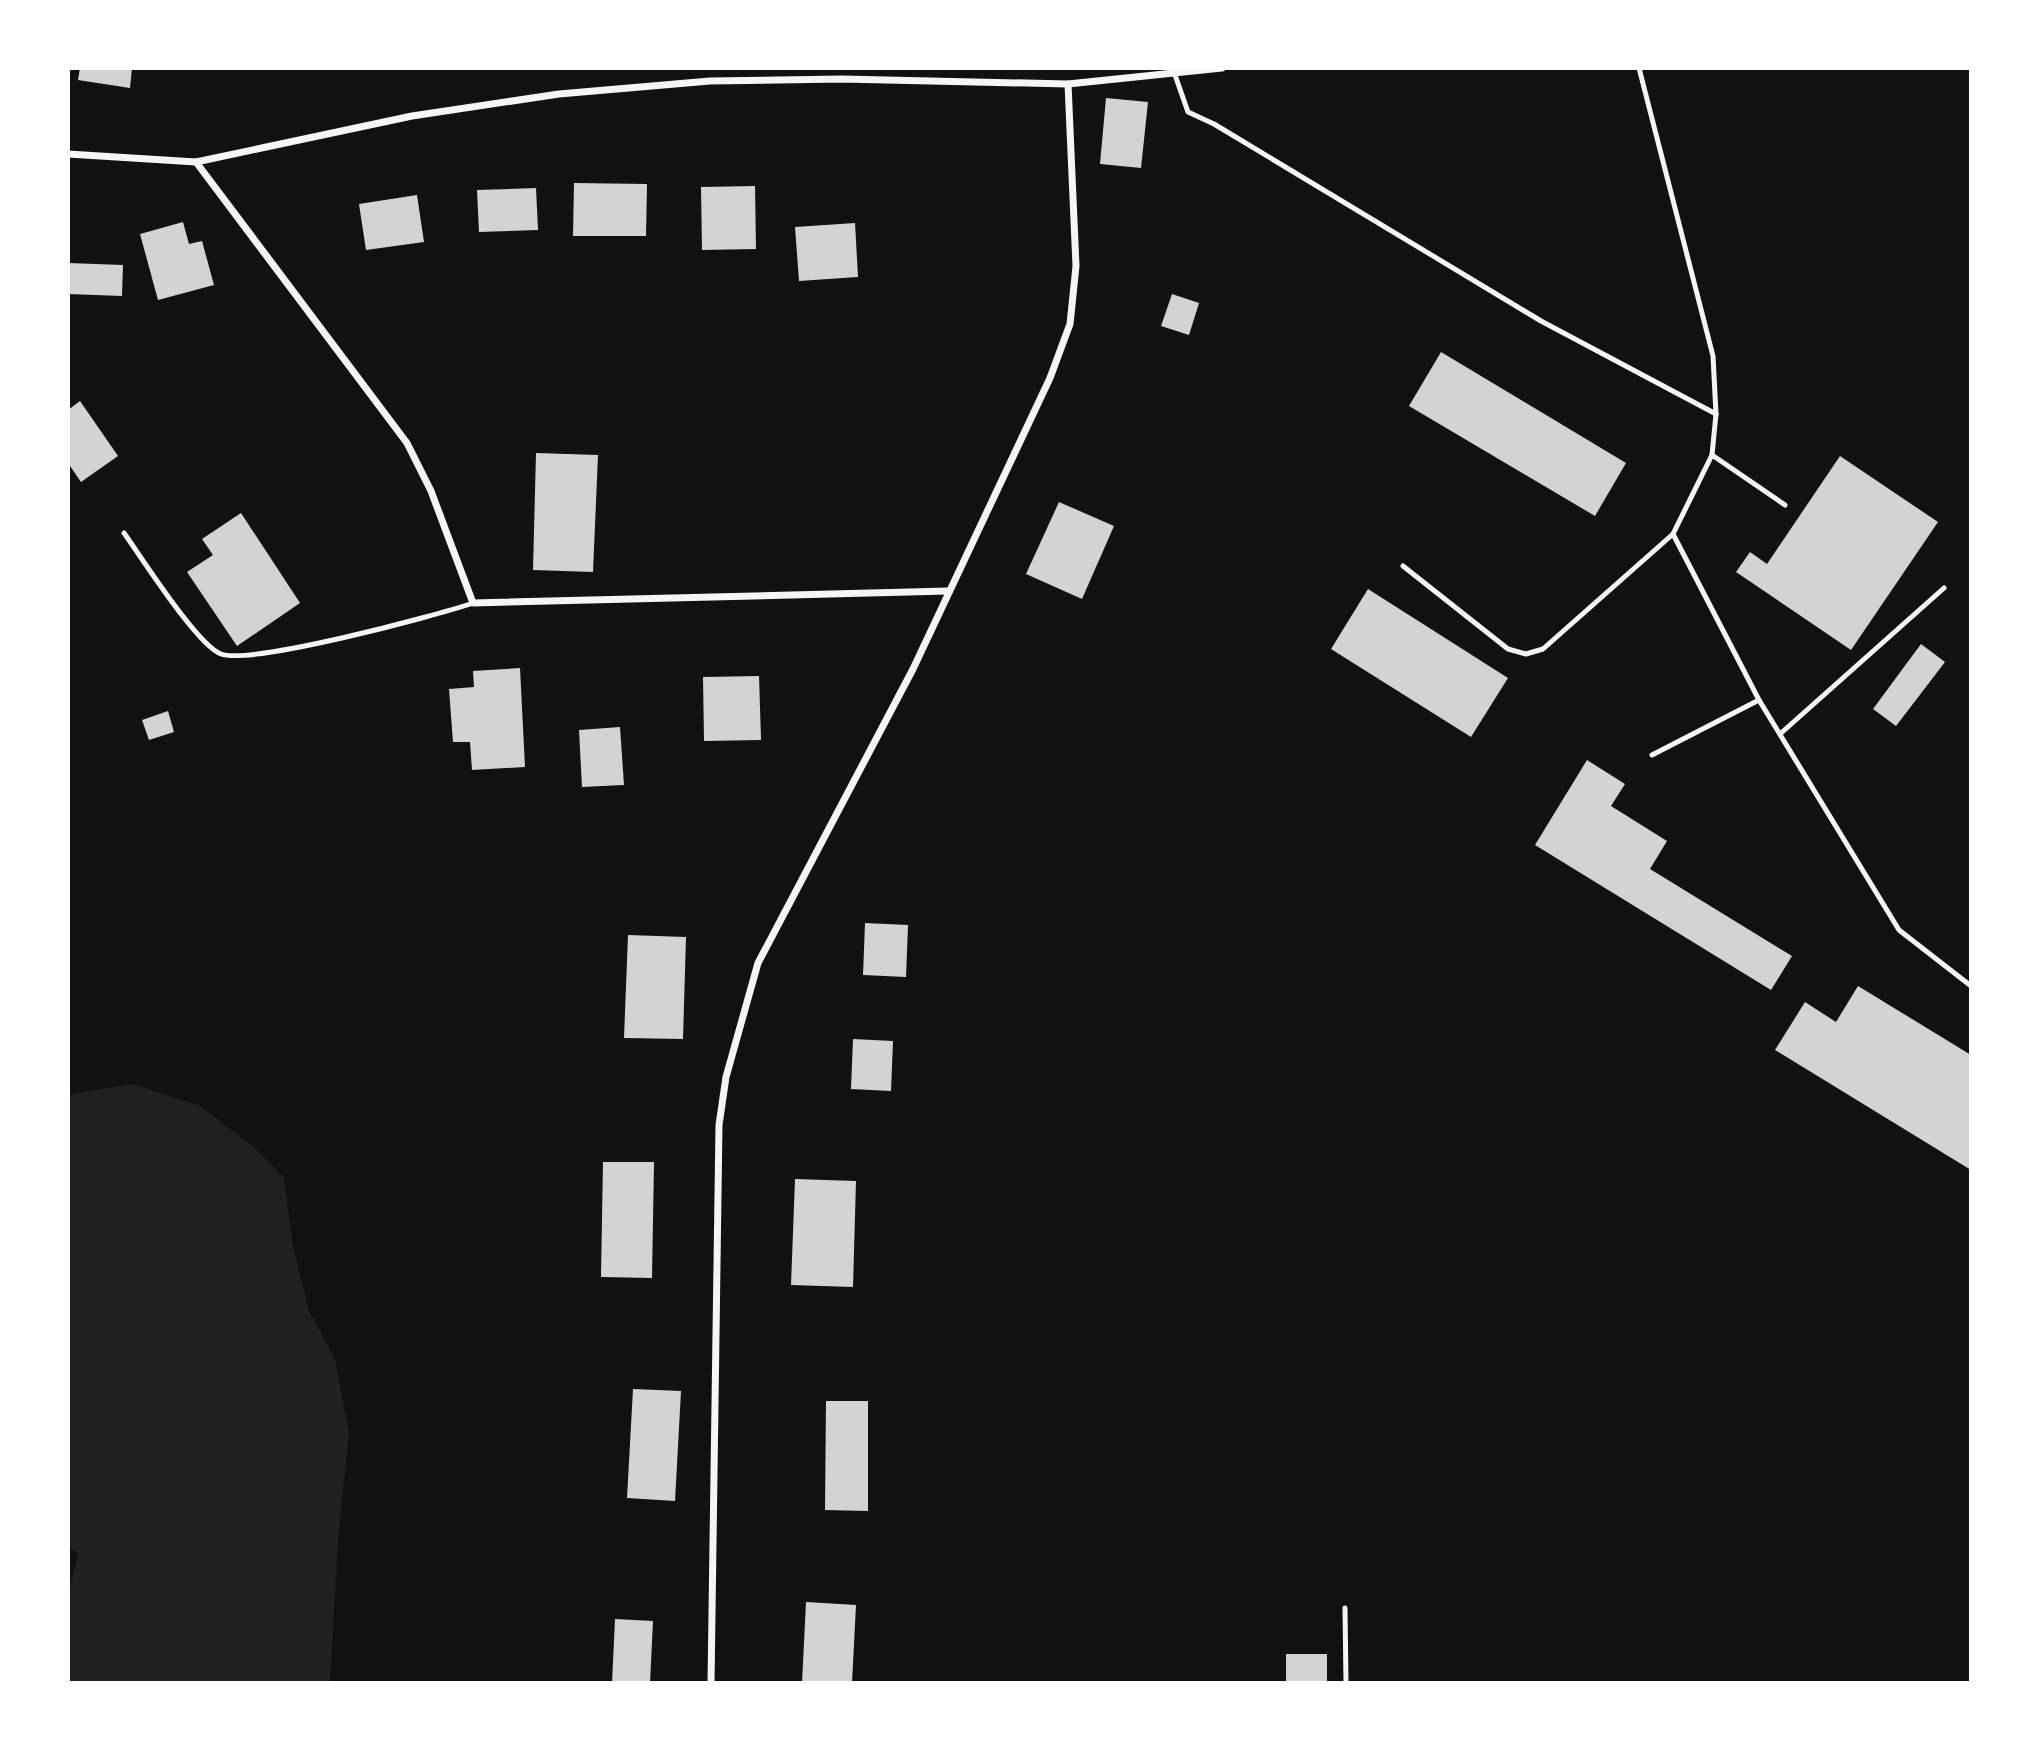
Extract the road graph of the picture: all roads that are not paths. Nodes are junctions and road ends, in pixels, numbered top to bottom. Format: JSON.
{"nodes":[{"id":1,"x":1222,"y":68,"type":"edge"},
{"id":2,"x":1639,"y":68,"type":"edge"},
{"id":3,"x":1175,"y":75,"type":"junction"},
{"id":4,"x":1068,"y":84,"type":"junction"},
{"id":5,"x":68,"y":154,"type":"edge"},
{"id":6,"x":196,"y":162,"type":"junction"},
{"id":7,"x":1716,"y":414,"type":"junction"},
{"id":8,"x":1712,"y":455,"type":"junction"},
{"id":9,"x":1784,"y":505,"type":"dead end"},
{"id":10,"x":124,"y":533,"type":"dead end"},
{"id":11,"x":1673,"y":534,"type":"junction"},
{"id":12,"x":1403,"y":566,"type":"dead end"},
{"id":13,"x":1944,"y":588,"type":"dead end"},
{"id":14,"x":948,"y":591,"type":"junction"},
{"id":15,"x":473,"y":603,"type":"junction"},
{"id":16,"x":1759,"y":700,"type":"junction"},
{"id":17,"x":1780,"y":734,"type":"junction"},
{"id":18,"x":1652,"y":755,"type":"dead end"},
{"id":19,"x":1971,"y":986,"type":"edge"},
{"id":20,"x":1345,"y":1608,"type":"dead end"},
{"id":21,"x":711,"y":1683,"type":"edge"},
{"id":22,"x":1346,"y":1683,"type":"edge"}],
"edges":[{"from":1,"to":3,"type":"street"},
{"from":2,"to":7,"type":"lane"},
{"from":3,"to":4,"type":"street"},
{"from":3,"to":7,"type":"lane"},
{"from":4,"to":6,"type":"street"},
{"from":4,"to":14,"type":"street"},
{"from":5,"to":6,"type":"street"},
{"from":6,"to":15,"type":"street"},
{"from":7,"to":8,"type":"lane"},
{"from":8,"to":9,"type":"lane"},
{"from":8,"to":11,"type":"lane"},
{"from":10,"to":15,"type":"lane"},
{"from":11,"to":12,"type":"lane"},
{"from":11,"to":16,"type":"lane"},
{"from":13,"to":17,"type":"lane"},
{"from":14,"to":15,"type":"street"},
{"from":14,"to":21,"type":"street"},
{"from":16,"to":17,"type":"lane"},
{"from":16,"to":18,"type":"lane"},
{"from":17,"to":19,"type":"lane"},
{"from":20,"to":22,"type":"lane"}]}
